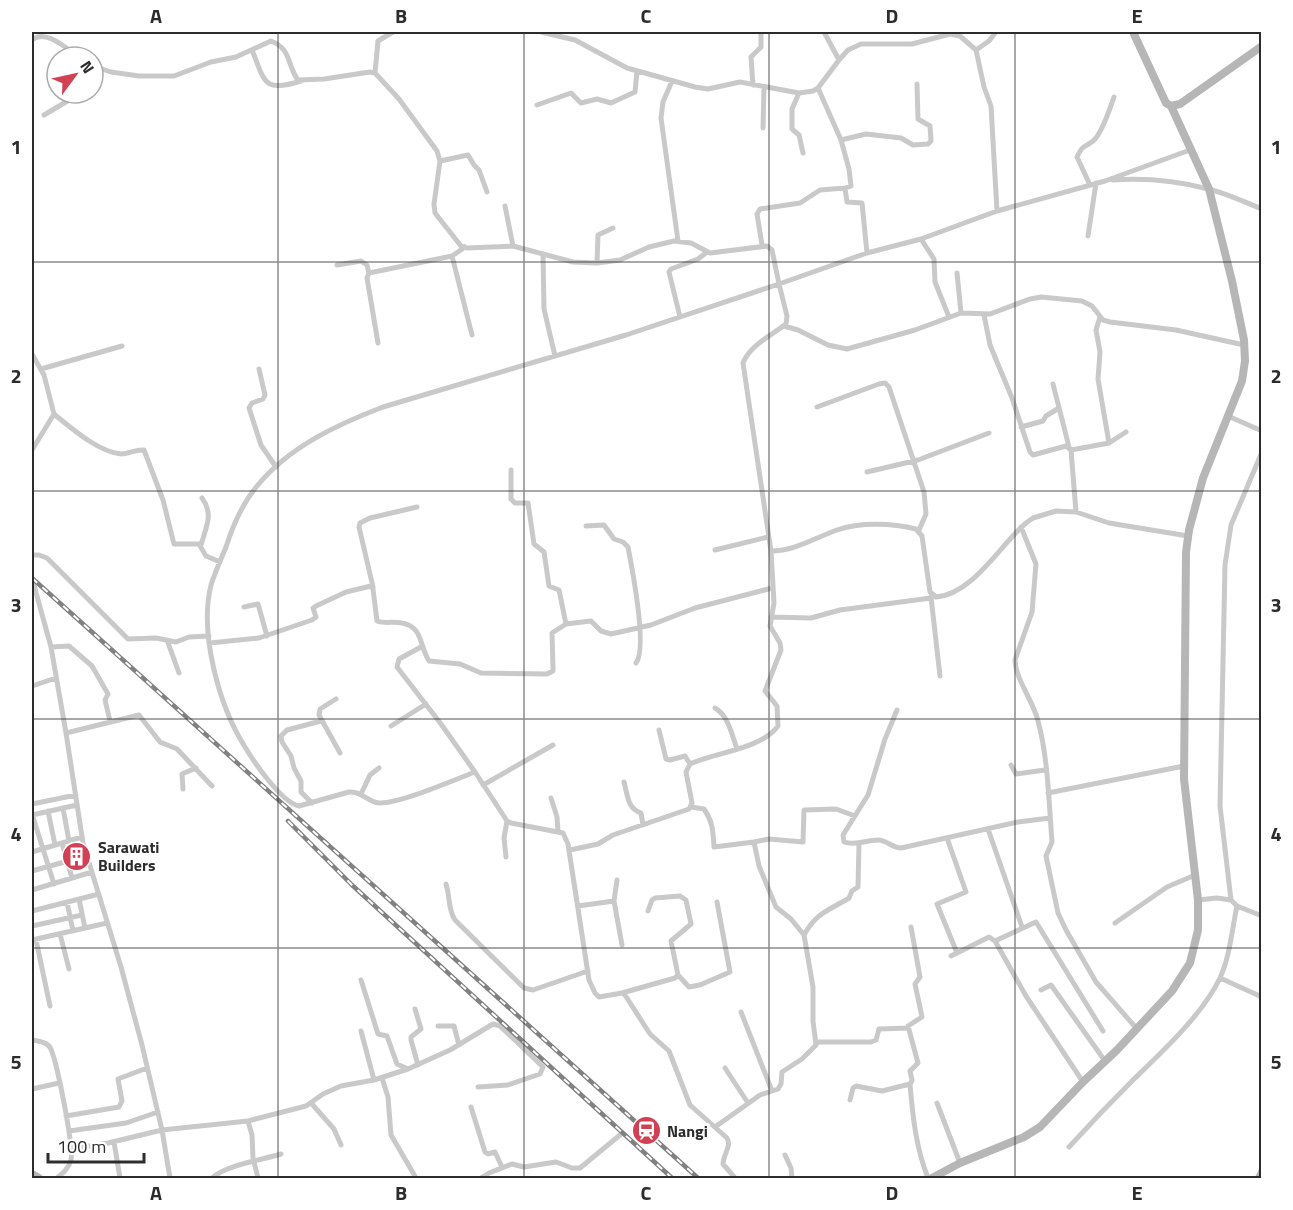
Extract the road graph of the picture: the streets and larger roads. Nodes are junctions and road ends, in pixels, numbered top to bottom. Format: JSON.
{"nodes":[{"id":1,"x":393,"y":32,"type":"edge"},
{"id":2,"x":541,"y":32,"type":"edge"},
{"id":3,"x":761,"y":32,"type":"edge"},
{"id":4,"x":824,"y":32,"type":"edge"},
{"id":5,"x":996,"y":32,"type":"edge"},
{"id":6,"x":1133,"y":32,"type":"edge"},
{"id":7,"x":943,"y":33,"type":"edge"},
{"id":8,"x":32,"y":36,"type":"edge"},
{"id":9,"x":60,"y":45,"type":"edge"},
{"id":10,"x":1262,"y":46,"type":"edge"},
{"id":11,"x":252,"y":50,"type":"junction"},
{"id":12,"x":976,"y":50,"type":"junction"},
{"id":13,"x":838,"y":60,"type":"junction"},
{"id":14,"x":105,"y":70,"type":"edge"},
{"id":15,"x":637,"y":71,"type":"junction"},
{"id":16,"x":375,"y":73,"type":"junction"},
{"id":17,"x":301,"y":81,"type":"junction"},
{"id":18,"x":672,"y":81,"type":"junction"},
{"id":19,"x":917,"y":84,"type":"dead end"},
{"id":20,"x":753,"y":85,"type":"junction"},
{"id":21,"x":765,"y":87,"type":"junction"},
{"id":22,"x":819,"y":88,"type":"junction"},
{"id":23,"x":799,"y":93,"type":"junction"},
{"id":24,"x":1114,"y":97,"type":"dead end"},
{"id":25,"x":61,"y":105,"type":"edge"},
{"id":26,"x":537,"y":105,"type":"dead end"},
{"id":27,"x":1172,"y":106,"type":"junction"},
{"id":28,"x":44,"y":115,"type":"dead end"},
{"id":29,"x":763,"y":128,"type":"dead end"},
{"id":30,"x":841,"y":140,"type":"junction"},
{"id":31,"x":1190,"y":150,"type":"junction"},
{"id":32,"x":803,"y":153,"type":"dead end"},
{"id":33,"x":440,"y":161,"type":"junction"},
{"id":34,"x":1105,"y":181,"type":"junction"},
{"id":35,"x":1093,"y":184,"type":"junction"},
{"id":36,"x":845,"y":189,"type":"junction"},
{"id":37,"x":1209,"y":189,"type":"junction"},
{"id":38,"x":487,"y":192,"type":"dead end"},
{"id":39,"x":505,"y":206,"type":"dead end"},
{"id":40,"x":1262,"y":208,"type":"edge"},
{"id":41,"x":998,"y":211,"type":"junction"},
{"id":42,"x":613,"y":228,"type":"dead end"},
{"id":43,"x":1088,"y":236,"type":"dead end"},
{"id":44,"x":921,"y":239,"type":"junction"},
{"id":45,"x":678,"y":241,"type":"junction"},
{"id":46,"x":762,"y":245,"type":"junction"},
{"id":47,"x":513,"y":246,"type":"junction"},
{"id":48,"x":465,"y":248,"type":"junction"},
{"id":49,"x":707,"y":252,"type":"junction"},
{"id":50,"x":543,"y":254,"type":"junction"},
{"id":51,"x":867,"y":254,"type":"junction"},
{"id":52,"x":452,"y":256,"type":"junction"},
{"id":53,"x":597,"y":263,"type":"junction"},
{"id":54,"x":337,"y":265,"type":"dead end"},
{"id":55,"x":369,"y":273,"type":"junction"},
{"id":56,"x":957,"y":273,"type":"dead end"},
{"id":57,"x":779,"y":284,"type":"junction"},
{"id":58,"x":961,"y":313,"type":"junction"},
{"id":59,"x":984,"y":315,"type":"junction"},
{"id":60,"x":680,"y":317,"type":"junction"},
{"id":61,"x":949,"y":317,"type":"junction"},
{"id":62,"x":1100,"y":317,"type":"junction"},
{"id":63,"x":784,"y":326,"type":"junction"},
{"id":64,"x":472,"y":335,"type":"dead end"},
{"id":65,"x":378,"y":343,"type":"dead end"},
{"id":66,"x":1244,"y":345,"type":"junction"},
{"id":67,"x":122,"y":346,"type":"dead end"},
{"id":68,"x":32,"y":354,"type":"edge"},
{"id":69,"x":555,"y":356,"type":"junction"},
{"id":70,"x":41,"y":369,"type":"junction"},
{"id":71,"x":259,"y":369,"type":"dead end"},
{"id":72,"x":1053,"y":384,"type":"dead end"},
{"id":73,"x":817,"y":407,"type":"dead end"},
{"id":74,"x":1059,"y":408,"type":"junction"},
{"id":75,"x":54,"y":414,"type":"junction"},
{"id":76,"x":1228,"y":416,"type":"junction"},
{"id":77,"x":1021,"y":427,"type":"junction"},
{"id":78,"x":1262,"y":431,"type":"edge"},
{"id":79,"x":1126,"y":432,"type":"dead end"},
{"id":80,"x":989,"y":433,"type":"dead end"},
{"id":81,"x":1109,"y":443,"type":"junction"},
{"id":82,"x":1070,"y":449,"type":"junction"},
{"id":83,"x":32,"y":450,"type":"edge"},
{"id":84,"x":1262,"y":453,"type":"edge"},
{"id":85,"x":914,"y":461,"type":"junction"},
{"id":86,"x":276,"y":467,"type":"junction"},
{"id":87,"x":510,"y":470,"type":"dead end"},
{"id":88,"x":867,"y":472,"type":"dead end"},
{"id":89,"x":202,"y":498,"type":"dead end"},
{"id":90,"x":417,"y":507,"type":"dead end"},
{"id":91,"x":1076,"y":512,"type":"junction"},
{"id":92,"x":586,"y":526,"type":"dead end"},
{"id":93,"x":1021,"y":527,"type":"junction"},
{"id":94,"x":919,"y":530,"type":"junction"},
{"id":95,"x":1188,"y":536,"type":"junction"},
{"id":96,"x":768,"y":537,"type":"junction"},
{"id":97,"x":201,"y":545,"type":"junction"},
{"id":98,"x":715,"y":550,"type":"dead end"},
{"id":99,"x":771,"y":551,"type":"junction"},
{"id":100,"x":32,"y":555,"type":"edge"},
{"id":101,"x":220,"y":562,"type":"junction"},
{"id":102,"x":32,"y":578,"type":"edge"},
{"id":103,"x":373,"y":587,"type":"junction"},
{"id":104,"x":772,"y":588,"type":"junction"},
{"id":105,"x":931,"y":596,"type":"junction"},
{"id":106,"x":244,"y":608,"type":"dead end"},
{"id":107,"x":771,"y":617,"type":"junction"},
{"id":108,"x":566,"y":624,"type":"junction"},
{"id":109,"x":640,"y":627,"type":"junction"},
{"id":110,"x":209,"y":636,"type":"junction"},
{"id":111,"x":267,"y":636,"type":"junction"},
{"id":112,"x":167,"y":640,"type":"junction"},
{"id":113,"x":210,"y":643,"type":"junction"},
{"id":114,"x":51,"y":647,"type":"junction"},
{"id":115,"x":422,"y":647,"type":"junction"},
{"id":116,"x":636,"y":663,"type":"dead end"},
{"id":117,"x":179,"y":673,"type":"dead end"},
{"id":118,"x":940,"y":676,"type":"dead end"},
{"id":119,"x":56,"y":678,"type":"junction"},
{"id":120,"x":32,"y":686,"type":"edge"},
{"id":121,"x":336,"y":699,"type":"dead end"},
{"id":122,"x":426,"y":704,"type":"junction"},
{"id":123,"x":715,"y":708,"type":"dead end"},
{"id":124,"x":897,"y":710,"type":"dead end"},
{"id":125,"x":110,"y":721,"type":"junction"},
{"id":126,"x":321,"y":721,"type":"junction"},
{"id":127,"x":391,"y":726,"type":"dead end"},
{"id":128,"x":659,"y":730,"type":"dead end"},
{"id":129,"x":66,"y":733,"type":"junction"},
{"id":130,"x":554,"y":745,"type":"dead end"},
{"id":131,"x":737,"y":749,"type":"junction"},
{"id":132,"x":340,"y":753,"type":"dead end"},
{"id":133,"x":690,"y":764,"type":"junction"},
{"id":134,"x":1011,"y":765,"type":"dead end"},
{"id":135,"x":1184,"y":766,"type":"junction"},
{"id":136,"x":196,"y":768,"type":"junction"},
{"id":137,"x":379,"y":768,"type":"dead end"},
{"id":138,"x":1045,"y":770,"type":"junction"},
{"id":139,"x":475,"y":772,"type":"junction"},
{"id":140,"x":624,"y":782,"type":"dead end"},
{"id":141,"x":483,"y":785,"type":"junction"},
{"id":142,"x":212,"y":786,"type":"dead end"},
{"id":143,"x":183,"y":789,"type":"dead end"},
{"id":144,"x":1048,"y":793,"type":"junction"},
{"id":145,"x":361,"y":794,"type":"junction"},
{"id":146,"x":76,"y":795,"type":"junction"},
{"id":147,"x":551,"y":798,"type":"dead end"},
{"id":148,"x":312,"y":803,"type":"junction"},
{"id":149,"x":32,"y":804,"type":"edge"},
{"id":150,"x":77,"y":805,"type":"junction"},
{"id":151,"x":691,"y":807,"type":"junction"},
{"id":152,"x":63,"y":808,"type":"junction"},
{"id":153,"x":48,"y":811,"type":"junction"},
{"id":154,"x":32,"y":814,"type":"edge"},
{"id":155,"x":855,"y":816,"type":"junction"},
{"id":156,"x":1050,"y":818,"type":"junction"},
{"id":157,"x":507,"y":821,"type":"junction"},
{"id":158,"x":643,"y":825,"type":"junction"},
{"id":159,"x":988,"y":829,"type":"junction"},
{"id":160,"x":558,"y":831,"type":"junction"},
{"id":161,"x":82,"y":837,"type":"junction"},
{"id":162,"x":947,"y":838,"type":"junction"},
{"id":163,"x":66,"y":842,"type":"junction"},
{"id":164,"x":754,"y":842,"type":"junction"},
{"id":165,"x":859,"y":843,"type":"junction"},
{"id":166,"x":55,"y":845,"type":"junction"},
{"id":167,"x":42,"y":849,"type":"junction"},
{"id":168,"x":570,"y":850,"type":"junction"},
{"id":169,"x":32,"y":852,"type":"edge"},
{"id":170,"x":506,"y":857,"type":"dead end"},
{"id":171,"x":68,"y":861,"type":"junction"},
{"id":172,"x":48,"y":866,"type":"junction"},
{"id":173,"x":32,"y":871,"type":"edge"},
{"id":174,"x":92,"y":872,"type":"junction"},
{"id":175,"x":1195,"y":875,"type":"junction"},
{"id":176,"x":72,"y":878,"type":"junction"},
{"id":177,"x":617,"y":880,"type":"dead end"},
{"id":178,"x":54,"y":884,"type":"junction"},
{"id":179,"x":446,"y":884,"type":"dead end"},
{"id":180,"x":32,"y":890,"type":"edge"},
{"id":181,"x":99,"y":894,"type":"junction"},
{"id":182,"x":79,"y":899,"type":"junction"},
{"id":183,"x":1198,"y":900,"type":"junction"},
{"id":184,"x":1231,"y":900,"type":"junction"},
{"id":185,"x":614,"y":901,"type":"junction"},
{"id":186,"x":66,"y":902,"type":"junction"},
{"id":187,"x":717,"y":902,"type":"dead end"},
{"id":188,"x":578,"y":906,"type":"junction"},
{"id":189,"x":1237,"y":906,"type":"junction"},
{"id":190,"x":32,"y":911,"type":"edge"},
{"id":191,"x":648,"y":911,"type":"dead end"},
{"id":192,"x":82,"y":915,"type":"junction"},
{"id":193,"x":1262,"y":916,"type":"edge"},
{"id":194,"x":70,"y":918,"type":"junction"},
{"id":195,"x":107,"y":923,"type":"junction"},
{"id":196,"x":1115,"y":923,"type":"dead end"},
{"id":197,"x":32,"y":926,"type":"edge"},
{"id":198,"x":911,"y":927,"type":"dead end"},
{"id":199,"x":1022,"y":927,"type":"junction"},
{"id":200,"x":85,"y":928,"type":"junction"},
{"id":201,"x":73,"y":931,"type":"junction"},
{"id":202,"x":60,"y":934,"type":"junction"},
{"id":203,"x":804,"y":935,"type":"junction"},
{"id":204,"x":34,"y":940,"type":"edge"},
{"id":205,"x":995,"y":941,"type":"junction"},
{"id":206,"x":622,"y":945,"type":"dead end"},
{"id":207,"x":69,"y":969,"type":"dead end"},
{"id":208,"x":588,"y":972,"type":"junction"},
{"id":209,"x":678,"y":975,"type":"junction"},
{"id":210,"x":1220,"y":978,"type":"junction"},
{"id":211,"x":361,"y":980,"type":"dead end"},
{"id":212,"x":1041,"y":990,"type":"dead end"},
{"id":213,"x":622,"y":993,"type":"junction"},
{"id":214,"x":1262,"y":998,"type":"edge"},
{"id":215,"x":50,"y":1006,"type":"dead end"},
{"id":216,"x":416,"y":1009,"type":"dead end"},
{"id":217,"x":741,"y":1012,"type":"dead end"},
{"id":218,"x":438,"y":1026,"type":"dead end"},
{"id":219,"x":908,"y":1028,"type":"junction"},
{"id":220,"x":1137,"y":1029,"type":"junction"},
{"id":221,"x":361,"y":1031,"type":"dead end"},
{"id":222,"x":1103,"y":1031,"type":"dead end"},
{"id":223,"x":32,"y":1040,"type":"edge"},
{"id":224,"x":816,"y":1042,"type":"junction"},
{"id":225,"x":459,"y":1045,"type":"junction"},
{"id":226,"x":1106,"y":1061,"type":"junction"},
{"id":227,"x":417,"y":1065,"type":"junction"},
{"id":228,"x":147,"y":1068,"type":"junction"},
{"id":229,"x":725,"y":1068,"type":"dead end"},
{"id":230,"x":408,"y":1069,"type":"junction"},
{"id":231,"x":381,"y":1078,"type":"junction"},
{"id":232,"x":374,"y":1080,"type":"junction"},
{"id":233,"x":1083,"y":1082,"type":"junction"},
{"id":234,"x":59,"y":1083,"type":"junction"},
{"id":235,"x":910,"y":1084,"type":"junction"},
{"id":236,"x":478,"y":1087,"type":"dead end"},
{"id":237,"x":32,"y":1089,"type":"edge"},
{"id":238,"x":772,"y":1091,"type":"junction"},
{"id":239,"x":850,"y":1100,"type":"dead end"},
{"id":240,"x":937,"y":1102,"type":"dead end"},
{"id":241,"x":748,"y":1103,"type":"junction"},
{"id":242,"x":312,"y":1104,"type":"junction"},
{"id":243,"x":471,"y":1107,"type":"dead end"},
{"id":244,"x":158,"y":1112,"type":"junction"},
{"id":245,"x":66,"y":1116,"type":"junction"},
{"id":246,"x":248,"y":1121,"type":"junction"},
{"id":247,"x":715,"y":1127,"type":"junction"},
{"id":248,"x":162,"y":1130,"type":"junction"},
{"id":249,"x":69,"y":1131,"type":"junction"},
{"id":250,"x":620,"y":1135,"type":"dead end"},
{"id":251,"x":114,"y":1142,"type":"junction"},
{"id":252,"x":341,"y":1144,"type":"dead end"},
{"id":253,"x":1069,"y":1147,"type":"dead end"},
{"id":254,"x":71,"y":1149,"type":"junction"},
{"id":255,"x":281,"y":1154,"type":"dead end"},
{"id":256,"x":785,"y":1155,"type":"dead end"},
{"id":257,"x":254,"y":1162,"type":"junction"},
{"id":258,"x":960,"y":1163,"type":"junction"},
{"id":259,"x":502,"y":1167,"type":"junction"},
{"id":260,"x":1262,"y":1172,"type":"edge"},
{"id":261,"x":32,"y":1174,"type":"edge"},
{"id":262,"x":39,"y":1179,"type":"edge"},
{"id":263,"x":57,"y":1179,"type":"edge"},
{"id":264,"x":120,"y":1179,"type":"edge"},
{"id":265,"x":170,"y":1179,"type":"edge"},
{"id":266,"x":212,"y":1179,"type":"edge"},
{"id":267,"x":258,"y":1179,"type":"edge"},
{"id":268,"x":416,"y":1179,"type":"edge"},
{"id":269,"x":481,"y":1179,"type":"edge"},
{"id":270,"x":735,"y":1179,"type":"edge"},
{"id":271,"x":792,"y":1179,"type":"edge"},
{"id":272,"x":930,"y":1179,"type":"edge"},
{"id":273,"x":1259,"y":1179,"type":"edge"}],
"edges":[{"from":1,"to":16,"type":"street"},
{"from":2,"to":15,"type":"street"},
{"from":3,"to":20,"type":"street"},
{"from":4,"to":13,"type":"street"},
{"from":5,"to":12,"type":"street"},
{"from":6,"to":27,"type":"street"},
{"from":7,"to":12,"type":"street"},
{"from":7,"to":13,"type":"street"},
{"from":8,"to":9,"type":"street"},
{"from":10,"to":27,"type":"street"},
{"from":11,"to":14,"type":"street"},
{"from":11,"to":17,"type":"street"},
{"from":11,"to":17,"type":"street"},
{"from":12,"to":41,"type":"street"},
{"from":13,"to":22,"type":"street"},
{"from":15,"to":18,"type":"street"},
{"from":15,"to":26,"type":"street"},
{"from":16,"to":17,"type":"street"},
{"from":16,"to":33,"type":"street"},
{"from":18,"to":20,"type":"street"},
{"from":18,"to":45,"type":"street"},
{"from":19,"to":30,"type":"street"},
{"from":20,"to":21,"type":"street"},
{"from":21,"to":23,"type":"street"},
{"from":21,"to":29,"type":"street"},
{"from":22,"to":23,"type":"street"},
{"from":22,"to":30,"type":"street"},
{"from":23,"to":32,"type":"street"},
{"from":24,"to":35,"type":"street"},
{"from":25,"to":28,"type":"street"},
{"from":27,"to":31,"type":"street"},
{"from":30,"to":36,"type":"street"},
{"from":31,"to":34,"type":"street"},
{"from":31,"to":37,"type":"street"},
{"from":33,"to":38,"type":"street"},
{"from":33,"to":48,"type":"street"},
{"from":34,"to":35,"type":"street"},
{"from":34,"to":37,"type":"street"},
{"from":35,"to":41,"type":"street"},
{"from":35,"to":43,"type":"street"},
{"from":36,"to":46,"type":"street"},
{"from":36,"to":51,"type":"street"},
{"from":37,"to":40,"type":"street"},
{"from":37,"to":66,"type":"street"},
{"from":39,"to":47,"type":"street"},
{"from":41,"to":44,"type":"street"},
{"from":42,"to":53,"type":"street"},
{"from":44,"to":51,"type":"street"},
{"from":44,"to":61,"type":"street"},
{"from":45,"to":49,"type":"street"},
{"from":45,"to":53,"type":"street"},
{"from":46,"to":49,"type":"street"},
{"from":46,"to":57,"type":"street"},
{"from":47,"to":48,"type":"street"},
{"from":47,"to":50,"type":"street"},
{"from":48,"to":52,"type":"street"},
{"from":49,"to":60,"type":"street"},
{"from":50,"to":53,"type":"street"},
{"from":50,"to":69,"type":"street"},
{"from":51,"to":57,"type":"street"},
{"from":52,"to":55,"type":"street"},
{"from":52,"to":64,"type":"street"},
{"from":54,"to":55,"type":"street"},
{"from":55,"to":65,"type":"street"},
{"from":56,"to":58,"type":"street"},
{"from":57,"to":60,"type":"street"},
{"from":57,"to":63,"type":"street"},
{"from":58,"to":59,"type":"street"},
{"from":58,"to":61,"type":"street"},
{"from":59,"to":62,"type":"street"},
{"from":59,"to":77,"type":"street"},
{"from":60,"to":69,"type":"street"},
{"from":61,"to":63,"type":"street"},
{"from":62,"to":66,"type":"street"},
{"from":62,"to":81,"type":"street"},
{"from":63,"to":96,"type":"street"},
{"from":66,"to":76,"type":"street"},
{"from":67,"to":70,"type":"street"},
{"from":68,"to":70,"type":"street"},
{"from":69,"to":86,"type":"street"},
{"from":70,"to":75,"type":"street"},
{"from":71,"to":86,"type":"street"},
{"from":72,"to":74,"type":"street"},
{"from":73,"to":85,"type":"street"},
{"from":74,"to":77,"type":"street"},
{"from":74,"to":82,"type":"street"},
{"from":75,"to":83,"type":"street"},
{"from":75,"to":97,"type":"street"},
{"from":76,"to":78,"type":"street"},
{"from":76,"to":95,"type":"street"},
{"from":77,"to":82,"type":"street"},
{"from":79,"to":81,"type":"street"},
{"from":80,"to":85,"type":"street"},
{"from":81,"to":82,"type":"street"},
{"from":82,"to":91,"type":"street"},
{"from":84,"to":184,"type":"street"},
{"from":85,"to":88,"type":"street"},
{"from":85,"to":94,"type":"street"},
{"from":86,"to":101,"type":"street"},
{"from":87,"to":108,"type":"street"},
{"from":89,"to":97,"type":"street"},
{"from":90,"to":103,"type":"street"},
{"from":91,"to":93,"type":"street"},
{"from":91,"to":95,"type":"street"},
{"from":92,"to":109,"type":"street"},
{"from":93,"to":105,"type":"street"},
{"from":93,"to":138,"type":"street"},
{"from":94,"to":99,"type":"street"},
{"from":94,"to":105,"type":"street"},
{"from":95,"to":135,"type":"street"},
{"from":96,"to":98,"type":"street"},
{"from":96,"to":99,"type":"street"},
{"from":97,"to":101,"type":"street"},
{"from":99,"to":104,"type":"street"},
{"from":100,"to":112,"type":"street"},
{"from":101,"to":110,"type":"street"},
{"from":102,"to":114,"type":"street"},
{"from":103,"to":111,"type":"street"},
{"from":103,"to":115,"type":"street"},
{"from":104,"to":107,"type":"street"},
{"from":104,"to":109,"type":"street"},
{"from":105,"to":107,"type":"street"},
{"from":105,"to":118,"type":"street"},
{"from":106,"to":111,"type":"street"},
{"from":107,"to":131,"type":"street"},
{"from":108,"to":109,"type":"street"},
{"from":108,"to":115,"type":"street"},
{"from":109,"to":116,"type":"street"},
{"from":110,"to":112,"type":"street"},
{"from":110,"to":113,"type":"street"},
{"from":111,"to":113,"type":"street"},
{"from":112,"to":117,"type":"street"},
{"from":113,"to":148,"type":"street"},
{"from":114,"to":119,"type":"street"},
{"from":114,"to":125,"type":"street"},
{"from":115,"to":122,"type":"street"},
{"from":119,"to":120,"type":"street"},
{"from":119,"to":129,"type":"street"},
{"from":121,"to":126,"type":"street"},
{"from":122,"to":127,"type":"street"},
{"from":122,"to":139,"type":"street"},
{"from":123,"to":131,"type":"street"},
{"from":124,"to":155,"type":"street"},
{"from":125,"to":129,"type":"street"},
{"from":125,"to":136,"type":"street"},
{"from":126,"to":132,"type":"street"},
{"from":126,"to":148,"type":"street"},
{"from":128,"to":133,"type":"street"},
{"from":129,"to":146,"type":"street"},
{"from":130,"to":141,"type":"street"},
{"from":131,"to":133,"type":"street"},
{"from":133,"to":151,"type":"street"},
{"from":134,"to":138,"type":"street"},
{"from":135,"to":144,"type":"street"},
{"from":135,"to":175,"type":"street"},
{"from":136,"to":142,"type":"street"},
{"from":136,"to":143,"type":"street"},
{"from":137,"to":145,"type":"street"},
{"from":138,"to":144,"type":"street"},
{"from":139,"to":141,"type":"street"},
{"from":139,"to":145,"type":"street"},
{"from":140,"to":158,"type":"street"},
{"from":141,"to":157,"type":"street"},
{"from":144,"to":156,"type":"street"},
{"from":145,"to":148,"type":"street"},
{"from":146,"to":149,"type":"street"},
{"from":146,"to":150,"type":"street"},
{"from":147,"to":160,"type":"street"},
{"from":150,"to":152,"type":"street"},
{"from":150,"to":161,"type":"street"},
{"from":151,"to":158,"type":"street"},
{"from":151,"to":164,"type":"street"},
{"from":152,"to":153,"type":"street"},
{"from":152,"to":163,"type":"street"},
{"from":153,"to":154,"type":"street"},
{"from":153,"to":166,"type":"street"},
{"from":154,"to":167,"type":"street"},
{"from":155,"to":164,"type":"street"},
{"from":155,"to":165,"type":"street"},
{"from":156,"to":159,"type":"street"},
{"from":156,"to":220,"type":"street"},
{"from":157,"to":160,"type":"street"},
{"from":157,"to":170,"type":"street"},
{"from":158,"to":168,"type":"street"},
{"from":159,"to":162,"type":"street"},
{"from":159,"to":199,"type":"street"},
{"from":160,"to":168,"type":"street"},
{"from":161,"to":163,"type":"street"},
{"from":161,"to":174,"type":"street"},
{"from":162,"to":165,"type":"street"},
{"from":162,"to":205,"type":"street"},
{"from":163,"to":166,"type":"street"},
{"from":163,"to":171,"type":"street"},
{"from":164,"to":203,"type":"street"},
{"from":165,"to":203,"type":"street"},
{"from":166,"to":167,"type":"street"},
{"from":167,"to":169,"type":"street"},
{"from":167,"to":172,"type":"street"},
{"from":168,"to":188,"type":"street"},
{"from":171,"to":172,"type":"street"},
{"from":171,"to":176,"type":"street"},
{"from":172,"to":173,"type":"street"},
{"from":172,"to":178,"type":"street"},
{"from":174,"to":176,"type":"street"},
{"from":174,"to":181,"type":"street"},
{"from":175,"to":183,"type":"street"},
{"from":175,"to":196,"type":"street"},
{"from":176,"to":178,"type":"street"},
{"from":177,"to":185,"type":"street"},
{"from":178,"to":180,"type":"street"},
{"from":179,"to":208,"type":"street"},
{"from":181,"to":182,"type":"street"},
{"from":181,"to":195,"type":"street"},
{"from":182,"to":186,"type":"street"},
{"from":182,"to":192,"type":"street"},
{"from":183,"to":184,"type":"street"},
{"from":183,"to":220,"type":"street"},
{"from":184,"to":189,"type":"street"},
{"from":185,"to":188,"type":"street"},
{"from":185,"to":206,"type":"street"},
{"from":186,"to":190,"type":"street"},
{"from":186,"to":194,"type":"street"},
{"from":187,"to":209,"type":"street"},
{"from":188,"to":208,"type":"street"},
{"from":189,"to":193,"type":"street"},
{"from":189,"to":210,"type":"street"},
{"from":191,"to":209,"type":"street"},
{"from":192,"to":194,"type":"street"},
{"from":192,"to":200,"type":"street"},
{"from":194,"to":197,"type":"street"},
{"from":194,"to":201,"type":"street"},
{"from":195,"to":200,"type":"street"},
{"from":195,"to":228,"type":"street"},
{"from":198,"to":219,"type":"street"},
{"from":199,"to":205,"type":"street"},
{"from":199,"to":222,"type":"street"},
{"from":200,"to":201,"type":"street"},
{"from":201,"to":202,"type":"street"},
{"from":202,"to":204,"type":"street"},
{"from":202,"to":207,"type":"street"},
{"from":203,"to":224,"type":"street"},
{"from":204,"to":215,"type":"street"},
{"from":205,"to":233,"type":"street"},
{"from":208,"to":213,"type":"street"},
{"from":209,"to":213,"type":"street"},
{"from":210,"to":214,"type":"street"},
{"from":210,"to":253,"type":"street"},
{"from":211,"to":230,"type":"street"},
{"from":212,"to":226,"type":"street"},
{"from":213,"to":247,"type":"street"},
{"from":216,"to":227,"type":"street"},
{"from":217,"to":238,"type":"street"},
{"from":218,"to":225,"type":"street"},
{"from":219,"to":224,"type":"street"},
{"from":219,"to":235,"type":"street"},
{"from":220,"to":226,"type":"street"},
{"from":221,"to":232,"type":"street"},
{"from":223,"to":234,"type":"street"},
{"from":224,"to":238,"type":"street"},
{"from":225,"to":227,"type":"street"},
{"from":225,"to":236,"type":"street"},
{"from":226,"to":233,"type":"street"},
{"from":227,"to":230,"type":"street"},
{"from":228,"to":244,"type":"street"},
{"from":228,"to":245,"type":"street"},
{"from":229,"to":241,"type":"street"},
{"from":230,"to":231,"type":"street"},
{"from":231,"to":232,"type":"street"},
{"from":231,"to":268,"type":"street"},
{"from":232,"to":242,"type":"street"},
{"from":233,"to":258,"type":"street"},
{"from":234,"to":237,"type":"street"},
{"from":234,"to":245,"type":"street"},
{"from":235,"to":239,"type":"street"},
{"from":235,"to":272,"type":"street"},
{"from":238,"to":241,"type":"street"},
{"from":240,"to":258,"type":"street"},
{"from":241,"to":247,"type":"street"},
{"from":242,"to":246,"type":"street"},
{"from":242,"to":252,"type":"street"},
{"from":243,"to":259,"type":"street"},
{"from":244,"to":248,"type":"street"},
{"from":244,"to":249,"type":"street"},
{"from":245,"to":249,"type":"street"},
{"from":246,"to":248,"type":"street"},
{"from":246,"to":257,"type":"street"},
{"from":247,"to":270,"type":"street"},
{"from":248,"to":251,"type":"street"},
{"from":248,"to":265,"type":"street"},
{"from":249,"to":254,"type":"street"},
{"from":250,"to":259,"type":"street"},
{"from":251,"to":254,"type":"street"},
{"from":251,"to":264,"type":"street"},
{"from":254,"to":263,"type":"street"},
{"from":255,"to":257,"type":"street"},
{"from":256,"to":271,"type":"street"},
{"from":257,"to":266,"type":"street"},
{"from":257,"to":267,"type":"street"},
{"from":258,"to":272,"type":"street"},
{"from":259,"to":269,"type":"street"},
{"from":260,"to":273,"type":"street"},
{"from":261,"to":262,"type":"street"}]}
